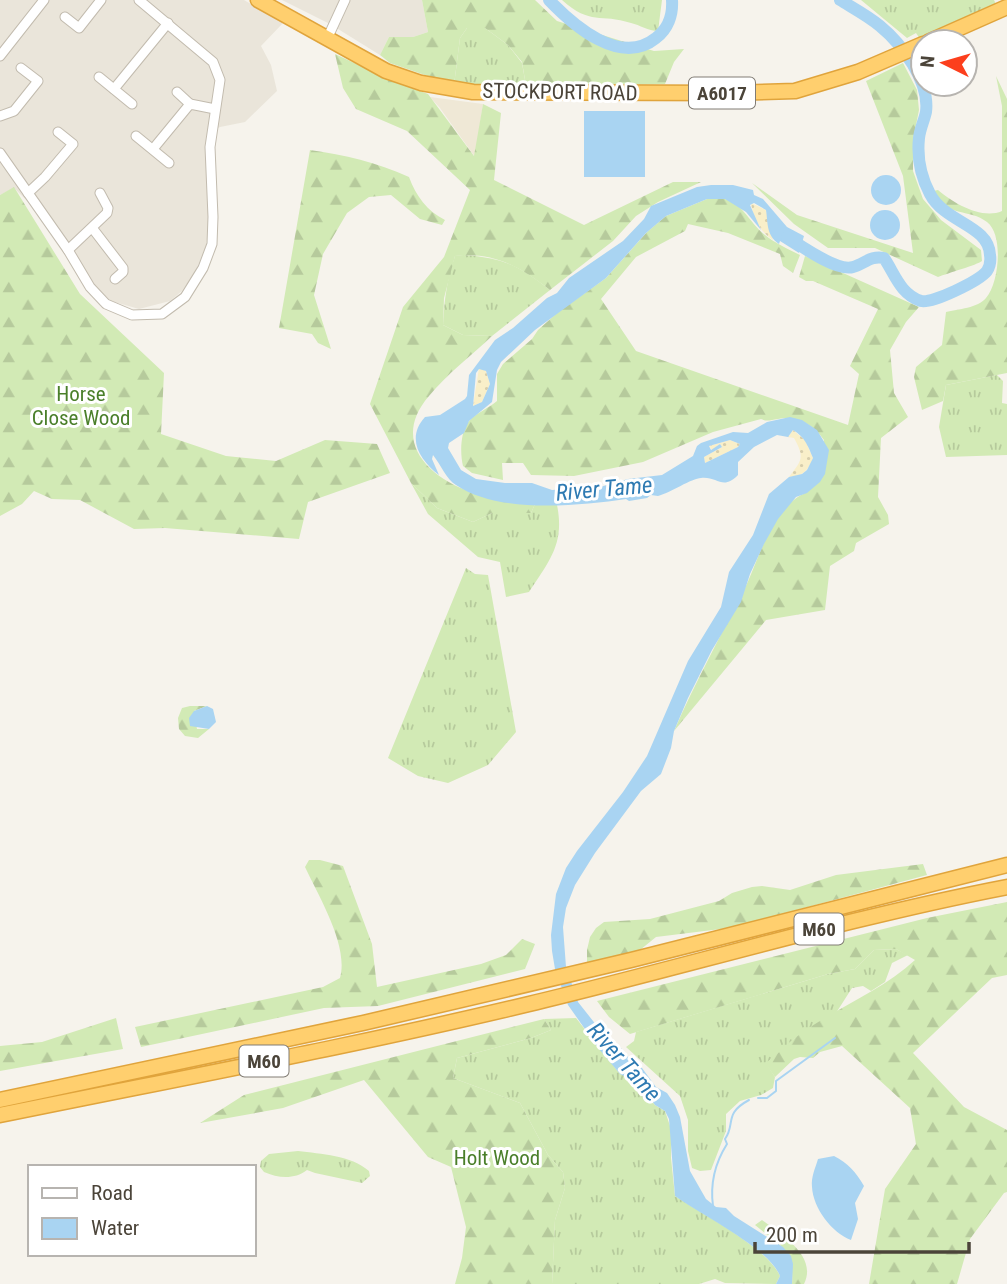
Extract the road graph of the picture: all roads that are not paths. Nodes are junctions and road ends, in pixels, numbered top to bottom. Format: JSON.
{"nodes":[{"id":1,"x":100,"y":0,"type":"edge"},
{"id":2,"x":139,"y":0,"type":"edge"},
{"id":3,"x":258,"y":0,"type":"edge"},
{"id":4,"x":345,"y":0,"type":"edge"},
{"id":5,"x":1000,"y":0,"type":"edge"},
{"id":6,"x":41,"y":1,"type":"edge"},
{"id":7,"x":1007,"y":7,"type":"edge"},
{"id":8,"x":65,"y":17,"type":"dead end"},
{"id":9,"x":168,"y":23,"type":"junction"},
{"id":10,"x":959,"y":28,"type":"edge"},
{"id":11,"x":327,"y":39,"type":"junction"},
{"id":12,"x":909,"y":50,"type":"edge"},
{"id":13,"x":0,"y":56,"type":"edge"},
{"id":14,"x":21,"y":68,"type":"dead end"},
{"id":15,"x":99,"y":77,"type":"dead end"},
{"id":16,"x":114,"y":89,"type":"junction"},
{"id":17,"x":177,"y":92,"type":"dead end"},
{"id":18,"x":132,"y":104,"type":"dead end"},
{"id":19,"x":190,"y":104,"type":"junction"},
{"id":20,"x":215,"y":109,"type":"junction"},
{"id":21,"x":0,"y":116,"type":"edge"},
{"id":22,"x":58,"y":132,"type":"dead end"},
{"id":23,"x":136,"y":136,"type":"dead end"},
{"id":24,"x":153,"y":149,"type":"junction"},
{"id":25,"x":1,"y":158,"type":"edge"},
{"id":26,"x":169,"y":163,"type":"dead end"},
{"id":27,"x":28,"y":192,"type":"junction"},
{"id":28,"x":100,"y":193,"type":"dead end"},
{"id":29,"x":93,"y":229,"type":"junction"},
{"id":30,"x":68,"y":250,"type":"junction"},
{"id":31,"x":115,"y":279,"type":"dead end"},
{"id":32,"x":1007,"y":865,"type":"edge"},
{"id":33,"x":1007,"y":887,"type":"edge"},
{"id":34,"x":0,"y":1100,"type":"edge"},
{"id":35,"x":0,"y":1115,"type":"edge"}],
"edges":[{"from":1,"to":8,"type":"street"},
{"from":2,"to":9,"type":"street"},
{"from":3,"to":11,"type":"highway","name":"STOCKPORT ROAD","number":"A6017"},
{"from":4,"to":11,"type":"street"},
{"from":5,"to":7,"type":"street"},
{"from":6,"to":13,"type":"street"},
{"from":7,"to":10,"type":"highway","number":"A6017"},
{"from":9,"to":16,"type":"street"},
{"from":9,"to":20,"type":"street"},
{"from":11,"to":12,"type":"highway","name":"STOCKPORT ROAD","number":"A6017"},
{"from":14,"to":21,"type":"street"},
{"from":15,"to":16,"type":"street"},
{"from":16,"to":18,"type":"street"},
{"from":17,"to":19,"type":"street"},
{"from":19,"to":20,"type":"street"},
{"from":19,"to":24,"type":"street"},
{"from":20,"to":30,"type":"street"},
{"from":22,"to":27,"type":"street"},
{"from":23,"to":24,"type":"street"},
{"from":24,"to":26,"type":"street"},
{"from":25,"to":27,"type":"street"},
{"from":27,"to":30,"type":"street"},
{"from":28,"to":29,"type":"street"},
{"from":29,"to":30,"type":"street"},
{"from":29,"to":31,"type":"street"},
{"from":32,"to":34,"type":"highway","number":"M60"},
{"from":33,"to":35,"type":"highway","number":"M60"}]}
